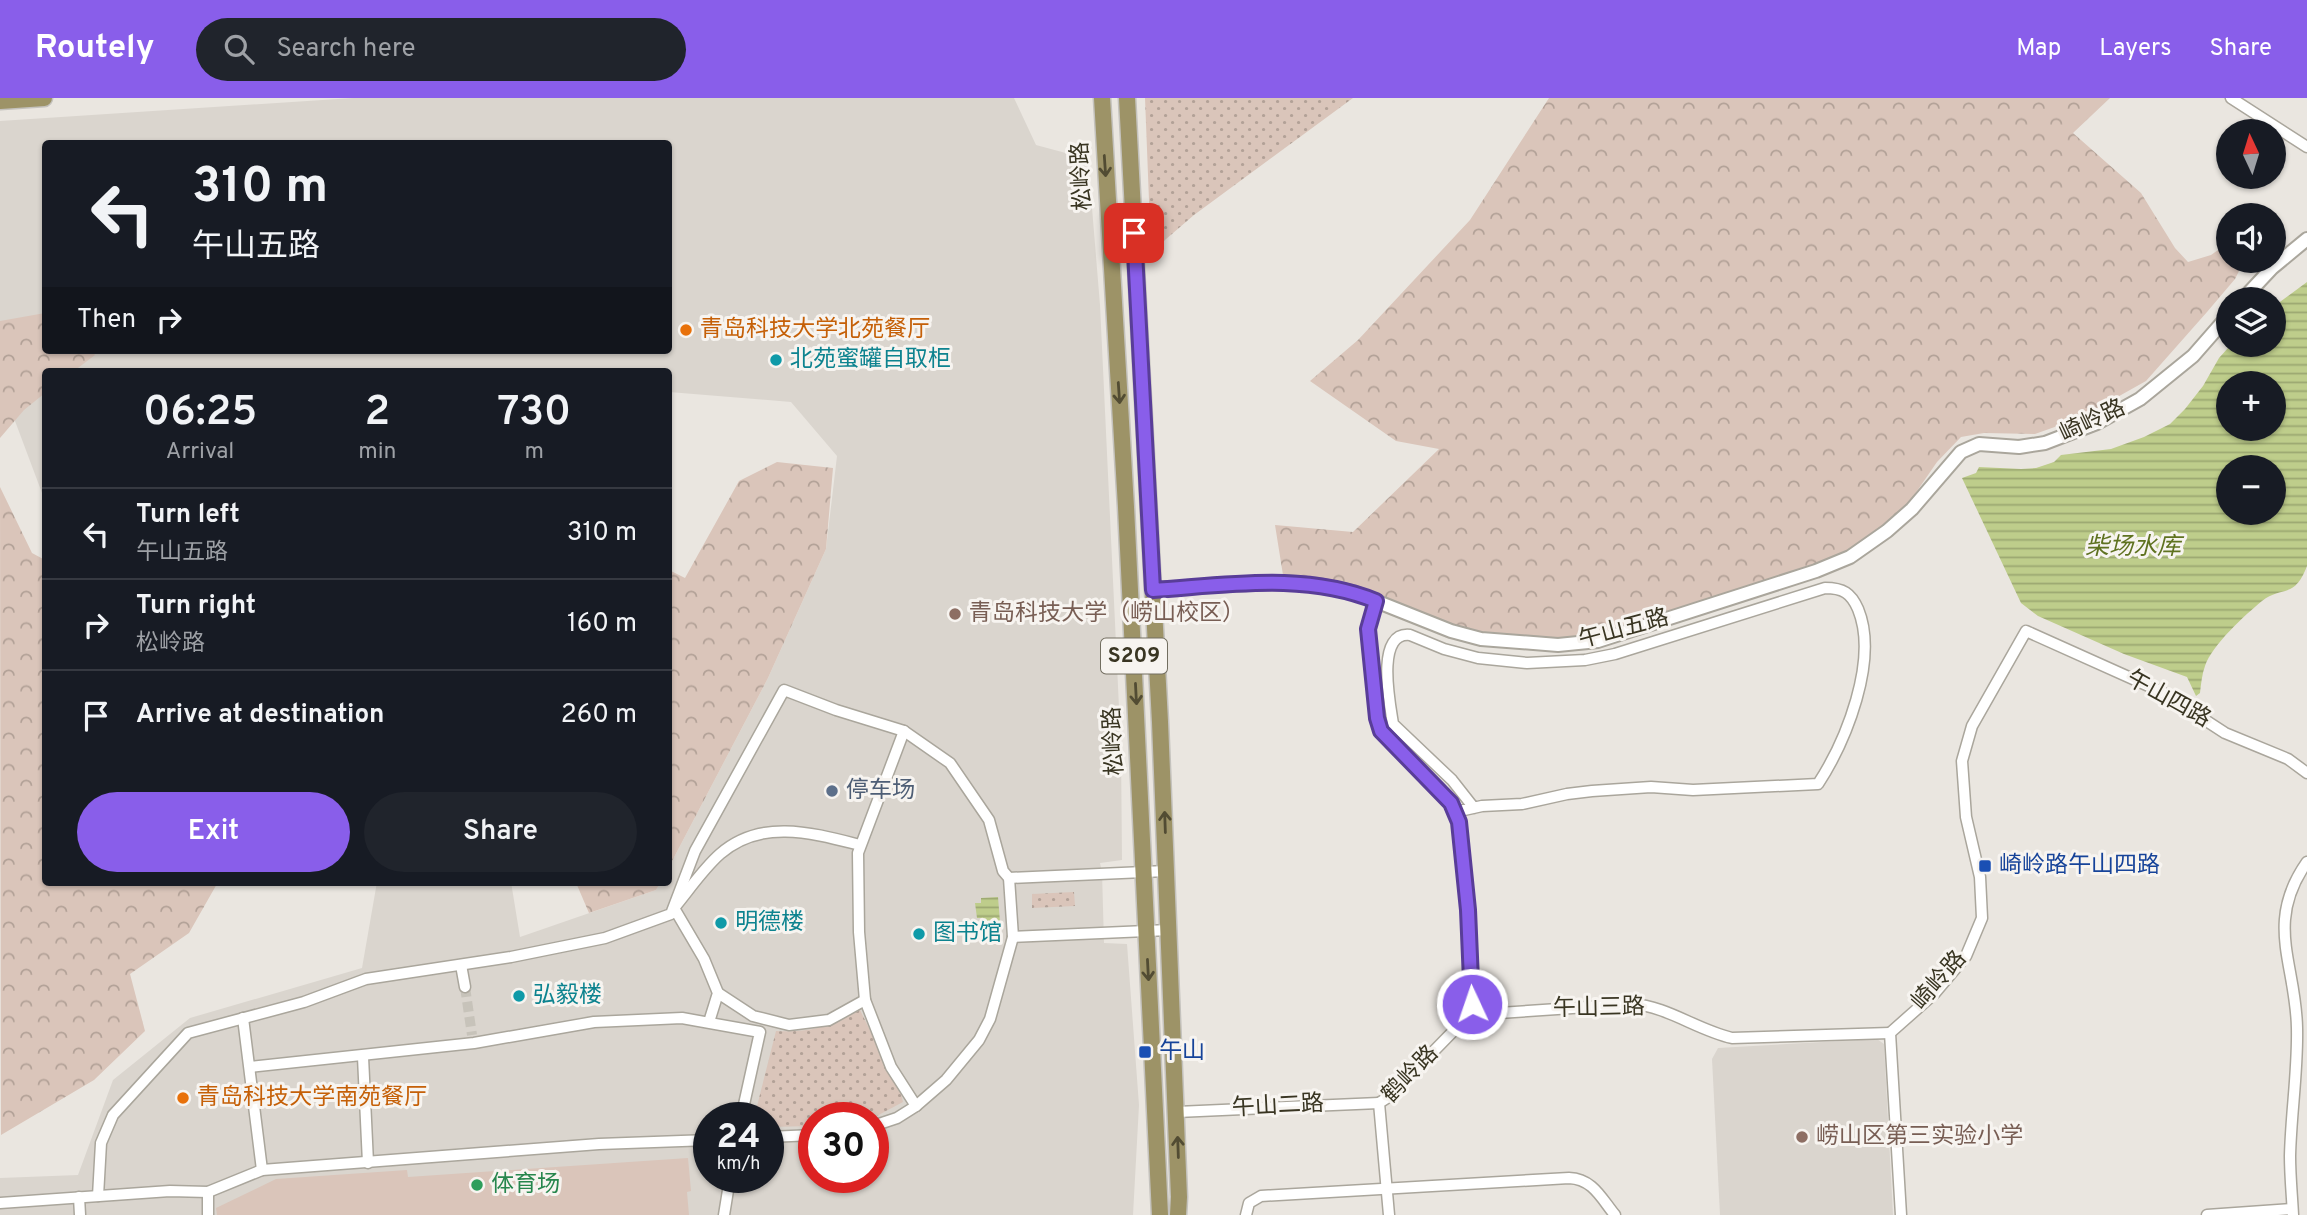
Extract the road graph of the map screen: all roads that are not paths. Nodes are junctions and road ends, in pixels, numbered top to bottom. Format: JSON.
{"nodes":[{"id":1,"x":44,"y":98,"type":"edge"},
{"id":2,"x":1102,"y":98,"type":"edge"},
{"id":3,"x":1128,"y":98,"type":"edge"},
{"id":4,"x":2231,"y":98,"type":"edge"},
{"id":5,"x":0,"y":101,"type":"edge"},
{"id":6,"x":2307,"y":147,"type":"edge"},
{"id":7,"x":2307,"y":239,"type":"edge"},
{"id":8,"x":2254,"y":287,"type":"edge"},
{"id":9,"x":2216,"y":330,"type":"edge"},
{"id":10,"x":1937,"y":478,"type":"joint"},
{"id":11,"x":1153,"y":590,"type":"junction"},
{"id":12,"x":1376,"y":601,"type":"junction"},
{"id":13,"x":2026,"y":631,"type":"joint"},
{"id":14,"x":904,"y":731,"type":"junction"},
{"id":15,"x":2307,"y":773,"type":"edge"},
{"id":16,"x":1474,"y":808,"type":"junction"},
{"id":17,"x":1455,"y":812,"type":"junction"},
{"id":18,"x":860,"y":845,"type":"junction"},
{"id":19,"x":2307,"y":862,"type":"edge"},
{"id":20,"x":1144,"y":871,"type":"junction"},
{"id":21,"x":1166,"y":871,"type":"junction"},
{"id":22,"x":1009,"y":878,"type":"junction"},
{"id":23,"x":674,"y":908,"type":"junction"},
{"id":24,"x":1146,"y":930,"type":"junction"},
{"id":25,"x":1169,"y":930,"type":"junction"},
{"id":26,"x":1013,"y":937,"type":"junction"},
{"id":27,"x":461,"y":965,"type":"junction"},
{"id":28,"x":465,"y":987,"type":"tunnel mouth"},
{"id":29,"x":718,"y":993,"type":"junction"},
{"id":30,"x":864,"y":1000,"type":"junction"},
{"id":31,"x":1469,"y":1015,"type":"junction"},
{"id":32,"x":243,"y":1018,"type":"junction"},
{"id":33,"x":709,"y":1022,"type":"junction"},
{"id":34,"x":1890,"y":1033,"type":"junction"},
{"id":35,"x":363,"y":1056,"type":"junction"},
{"id":36,"x":250,"y":1067,"type":"junction"},
{"id":37,"x":745,"y":1102,"type":"edge"},
{"id":38,"x":1380,"y":1103,"type":"junction"},
{"id":39,"x":916,"y":1106,"type":"junction"},
{"id":40,"x":1177,"y":1112,"type":"junction"},
{"id":41,"x":889,"y":1121,"type":"edge"},
{"id":42,"x":693,"y":1141,"type":"edge"},
{"id":43,"x":368,"y":1163,"type":"junction"},
{"id":44,"x":262,"y":1170,"type":"junction"},
{"id":45,"x":1387,"y":1190,"type":"junction"},
{"id":46,"x":208,"y":1192,"type":"junction"},
{"id":47,"x":728,"y":1193,"type":"edge"},
{"id":48,"x":98,"y":1196,"type":"junction"},
{"id":49,"x":79,"y":1197,"type":"junction"},
{"id":50,"x":0,"y":1203,"type":"edge"},
{"id":51,"x":2292,"y":1212,"type":"edge"},
{"id":52,"x":80,"y":1215,"type":"edge"},
{"id":53,"x":208,"y":1215,"type":"edge"},
{"id":54,"x":724,"y":1215,"type":"edge"},
{"id":55,"x":1160,"y":1215,"type":"edge"},
{"id":56,"x":1178,"y":1215,"type":"edge"},
{"id":57,"x":1246,"y":1215,"type":"edge"},
{"id":58,"x":1389,"y":1215,"type":"edge"},
{"id":59,"x":1615,"y":1215,"type":"edge"},
{"id":60,"x":1901,"y":1215,"type":"edge"},
{"id":61,"x":2207,"y":1215,"type":"edge"}],
"edges":[{"from":1,"to":5,"type":"main road"},
{"from":2,"to":20,"type":"main road","name":"松岭路","number":"S209","one_way":true},
{"from":3,"to":11,"type":"main road","name":"松岭路","number":"S209"},
{"from":4,"to":6,"type":"street"},
{"from":7,"to":8,"type":"street"},
{"from":9,"to":10,"type":"street","name":"崎岭路"},
{"from":10,"to":12,"type":"street","name":"午山五路"},
{"from":11,"to":12,"type":"street","name":"午山五路"},
{"from":21,"to":11,"type":"main road","name":"松岭路","number":"S209","one_way":true},
{"from":12,"to":17,"type":"street"},
{"from":13,"to":15,"type":"street","name":"午山四路"},
{"from":13,"to":34,"type":"street","name":"崎岭路"},
{"from":14,"to":18,"type":"street"},
{"from":14,"to":22,"type":"street"},
{"from":14,"to":23,"type":"street"},
{"from":16,"to":16,"type":"street"},
{"from":16,"to":17,"type":"street"},
{"from":17,"to":31,"type":"street"},
{"from":18,"to":23,"type":"street"},
{"from":18,"to":30,"type":"street"},
{"from":19,"to":51,"type":"street"},
{"from":20,"to":21,"type":"street"},
{"from":20,"to":22,"type":"street"},
{"from":20,"to":24,"type":"main road","name":"松岭路","number":"S209"},
{"from":21,"to":25,"type":"main road","name":"松岭路","number":"S209"},
{"from":22,"to":26,"type":"street"},
{"from":23,"to":27,"type":"street"},
{"from":23,"to":29,"type":"street"},
{"from":24,"to":25,"type":"street"},
{"from":24,"to":26,"type":"street"},
{"from":24,"to":55,"type":"main road","name":"松岭路","number":"S209","one_way":true},
{"from":25,"to":40,"type":"main road","name":"松岭路","number":"S209"},
{"from":26,"to":39,"type":"street"},
{"from":27,"to":28,"type":"street"},
{"from":27,"to":32,"type":"street"},
{"from":29,"to":30,"type":"street"},
{"from":29,"to":33,"type":"street"},
{"from":30,"to":39,"type":"street"},
{"from":31,"to":34,"type":"street","name":"午山三路"},
{"from":31,"to":38,"type":"street","name":"鹤岭路"},
{"from":32,"to":36,"type":"street"},
{"from":32,"to":48,"type":"street"},
{"from":33,"to":35,"type":"street"},
{"from":33,"to":37,"type":"street"},
{"from":34,"to":60,"type":"street"},
{"from":35,"to":36,"type":"street"},
{"from":35,"to":43,"type":"street"},
{"from":36,"to":44,"type":"street"},
{"from":38,"to":40,"type":"street","name":"午山二路"},
{"from":38,"to":45,"type":"street","name":"鹤岭路"},
{"from":39,"to":41,"type":"street"},
{"from":56,"to":40,"type":"main road","name":"松岭路","number":"S209","one_way":true},
{"from":42,"to":43,"type":"street"},
{"from":43,"to":44,"type":"street"},
{"from":44,"to":46,"type":"street"},
{"from":45,"to":57,"type":"street"},
{"from":45,"to":58,"type":"street","name":"鹤岭路"},
{"from":45,"to":59,"type":"street"},
{"from":46,"to":48,"type":"street"},
{"from":46,"to":53,"type":"street"},
{"from":47,"to":54,"type":"street"},
{"from":48,"to":49,"type":"street"},
{"from":49,"to":50,"type":"street"},
{"from":49,"to":52,"type":"street"},
{"from":51,"to":61,"type":"street"}]}
